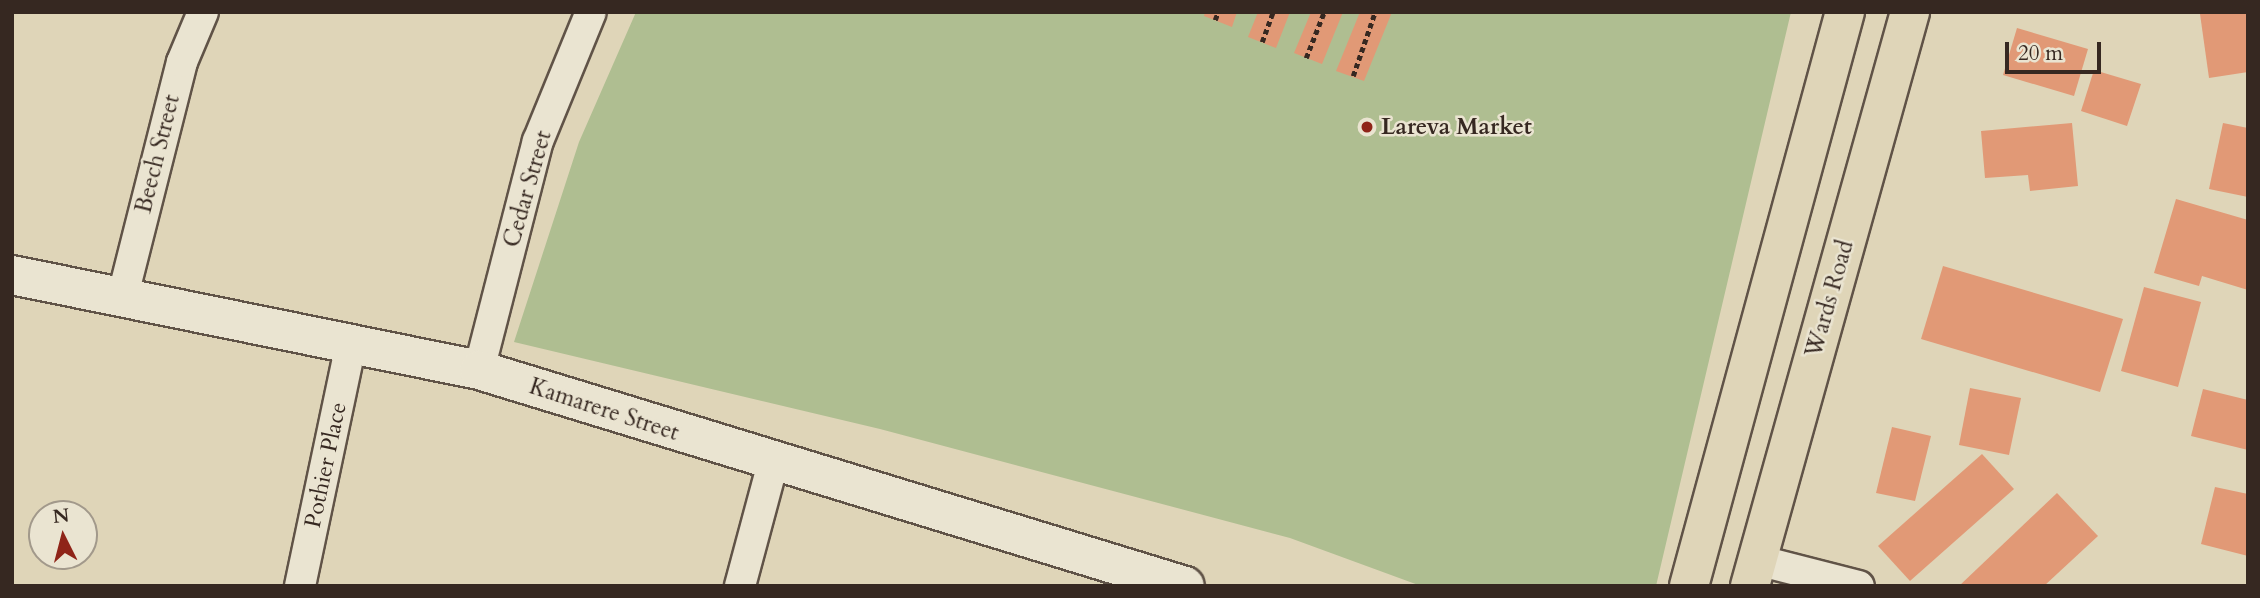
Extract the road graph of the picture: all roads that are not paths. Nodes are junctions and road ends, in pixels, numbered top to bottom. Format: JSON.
{"nodes":[{"id":1,"x":203,"y":12,"type":"edge"},
{"id":2,"x":592,"y":12,"type":"edge"},
{"id":3,"x":1844,"y":12,"type":"edge"},
{"id":4,"x":1910,"y":12,"type":"edge"},
{"id":5,"x":12,"y":275,"type":"edge"},
{"id":6,"x":122,"y":299,"type":"junction"},
{"id":7,"x":351,"y":344,"type":"junction"},
{"id":8,"x":478,"y":370,"type":"junction"},
{"id":9,"x":773,"y":463,"type":"junction"},
{"id":10,"x":1754,"y":573,"type":"edge"},
{"id":11,"x":300,"y":586,"type":"edge"},
{"id":12,"x":740,"y":586,"type":"edge"},
{"id":13,"x":1185,"y":586,"type":"edge"},
{"id":14,"x":1689,"y":586,"type":"edge"},
{"id":15,"x":1859,"y":586,"type":"edge"}],
"edges":[{"from":1,"to":6,"type":"street","name":"Beech Street"},
{"from":2,"to":8,"type":"street","name":"Cedar Street"},
{"from":3,"to":14,"type":"main road"},
{"from":4,"to":10,"type":"main road","name":"Wards Road"},
{"from":5,"to":6,"type":"street","name":"Kamarere Street"},
{"from":6,"to":7,"type":"street","name":"Kamarere Street"},
{"from":7,"to":8,"type":"street","name":"Kamarere Street"},
{"from":7,"to":11,"type":"street","name":"Pothier Place"},
{"from":8,"to":9,"type":"street","name":"Kamarere Street"},
{"from":9,"to":12,"type":"street"},
{"from":9,"to":13,"type":"street","name":"Kamarere Street"},
{"from":10,"to":15,"type":"street"}]}
